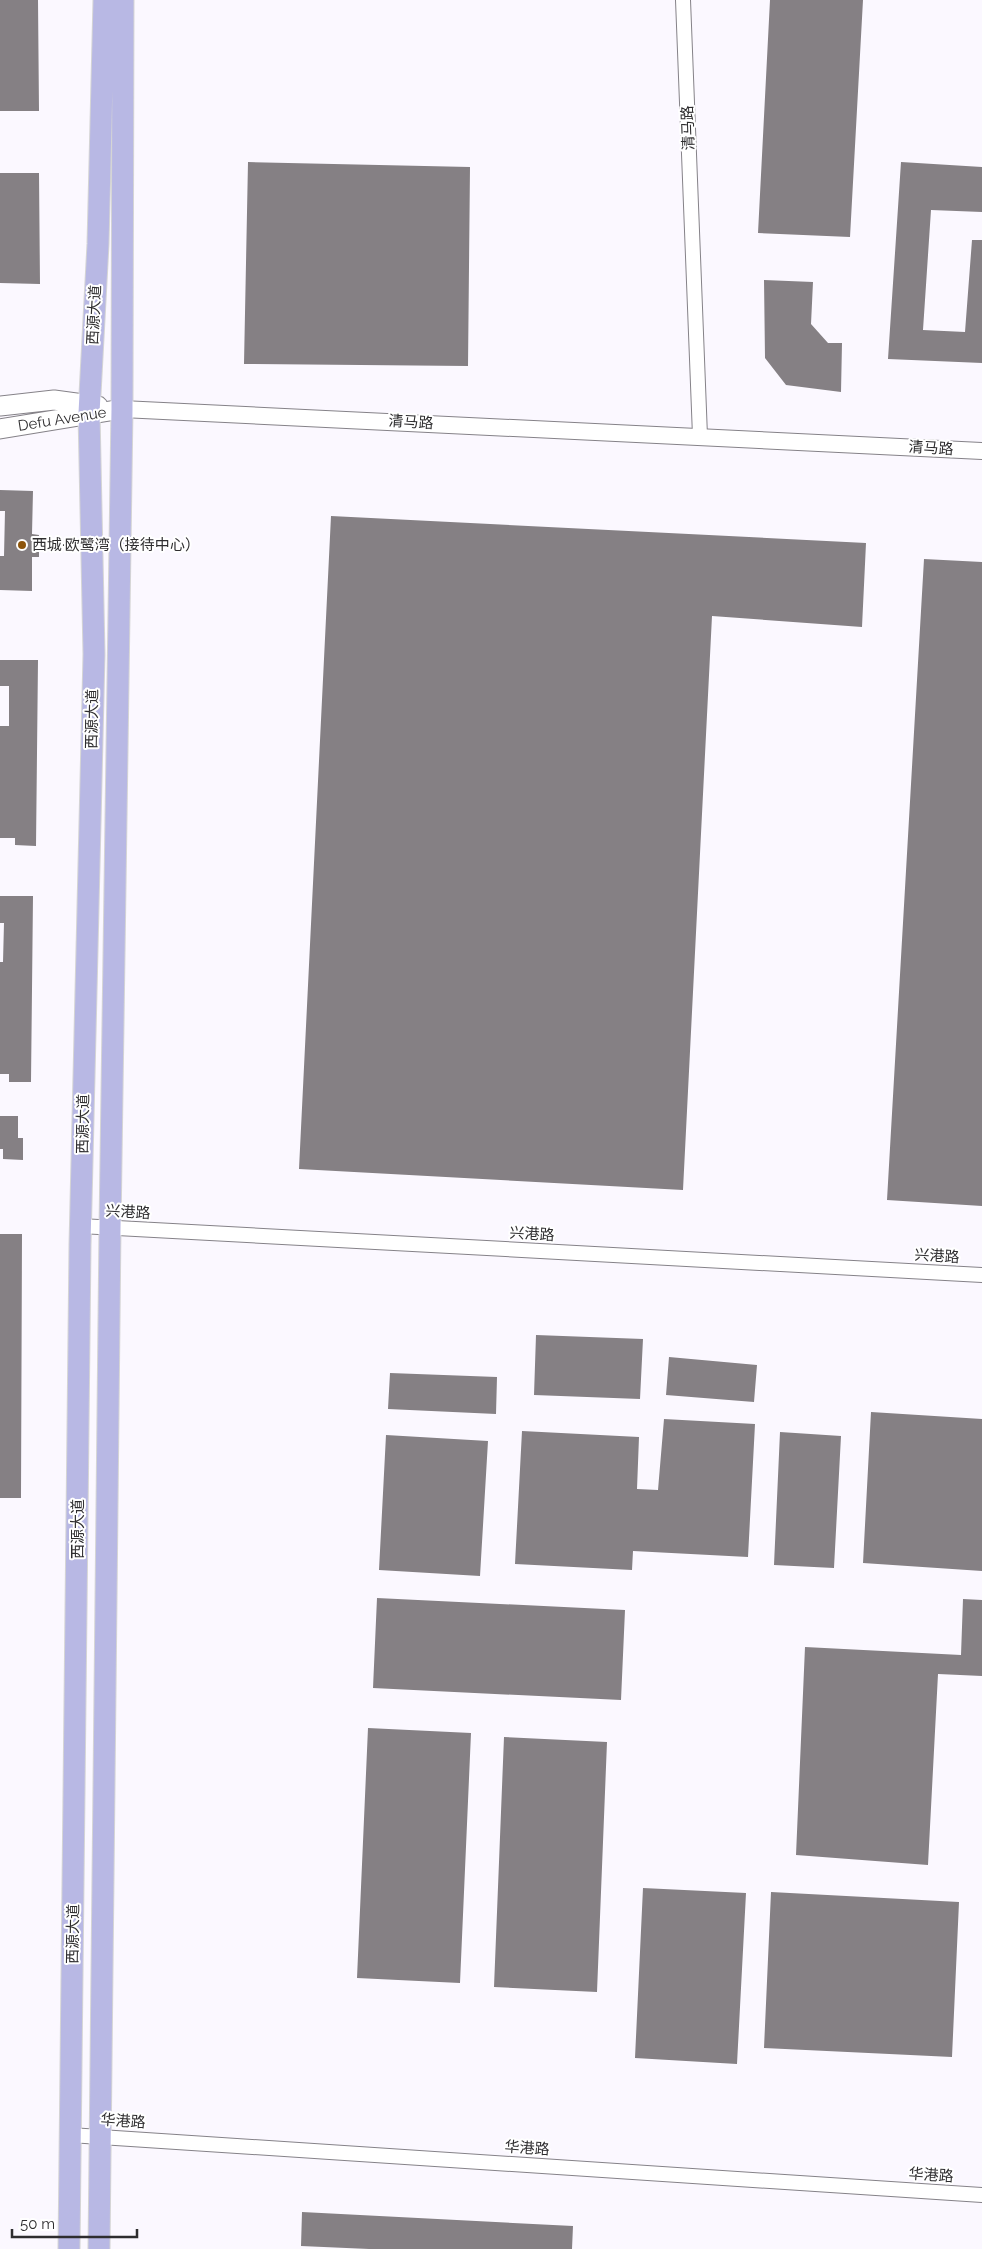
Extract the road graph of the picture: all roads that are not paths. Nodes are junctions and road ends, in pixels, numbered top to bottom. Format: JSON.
{"nodes":[{"id":1,"x":102,"y":0,"type":"edge"},
{"id":2,"x":123,"y":0,"type":"edge"},
{"id":3,"x":128,"y":0,"type":"edge"},
{"id":4,"x":683,"y":0,"type":"edge"},
{"id":5,"x":113,"y":60,"type":"junction"},
{"id":6,"x":0,"y":406,"type":"edge"},
{"id":7,"x":89,"y":409,"type":"junction"},
{"id":8,"x":122,"y":409,"type":"junction"},
{"id":9,"x":0,"y":429,"type":"edge"},
{"id":10,"x":700,"y":436,"type":"junction"},
{"id":11,"x":982,"y":451,"type":"edge"},
{"id":12,"x":80,"y":1226,"type":"junction"},
{"id":13,"x":110,"y":1228,"type":"junction"},
{"id":14,"x":982,"y":1275,"type":"edge"},
{"id":15,"x":70,"y":2135,"type":"junction"},
{"id":16,"x":101,"y":2136,"type":"junction"},
{"id":17,"x":982,"y":2195,"type":"edge"},
{"id":18,"x":69,"y":2249,"type":"edge"},
{"id":19,"x":99,"y":2249,"type":"edge"}],
"edges":[{"from":1,"to":5,"type":"main road","name":"西源大道"},
{"from":2,"to":5,"type":"main road","name":"西源大道"},
{"from":3,"to":5,"type":"main road"},
{"from":4,"to":10,"type":"street","name":"清马路"},
{"from":5,"to":7,"type":"main road","name":"西源大道"},
{"from":5,"to":8,"type":"main road","name":"西源大道"},
{"from":6,"to":7,"type":"main road","name":"Defu Avenue"},
{"from":7,"to":8,"type":"main road","name":"Defu Avenue"},
{"from":7,"to":9,"type":"main road","name":"Defu Avenue"},
{"from":7,"to":12,"type":"main road","name":"西源大道"},
{"from":8,"to":10,"type":"street","name":"清马路"},
{"from":8,"to":13,"type":"main road","name":"西源大道"},
{"from":10,"to":11,"type":"street","name":"清马路"},
{"from":12,"to":13,"type":"street","name":"兴港路"},
{"from":12,"to":15,"type":"main road","name":"西源大道"},
{"from":13,"to":14,"type":"street","name":"兴港路"},
{"from":13,"to":16,"type":"main road","name":"西源大道"},
{"from":15,"to":16,"type":"street","name":"华港路"},
{"from":15,"to":18,"type":"main road","name":"西源大道"},
{"from":16,"to":17,"type":"street","name":"华港路"},
{"from":16,"to":19,"type":"main road","name":"西源大道"}]}
